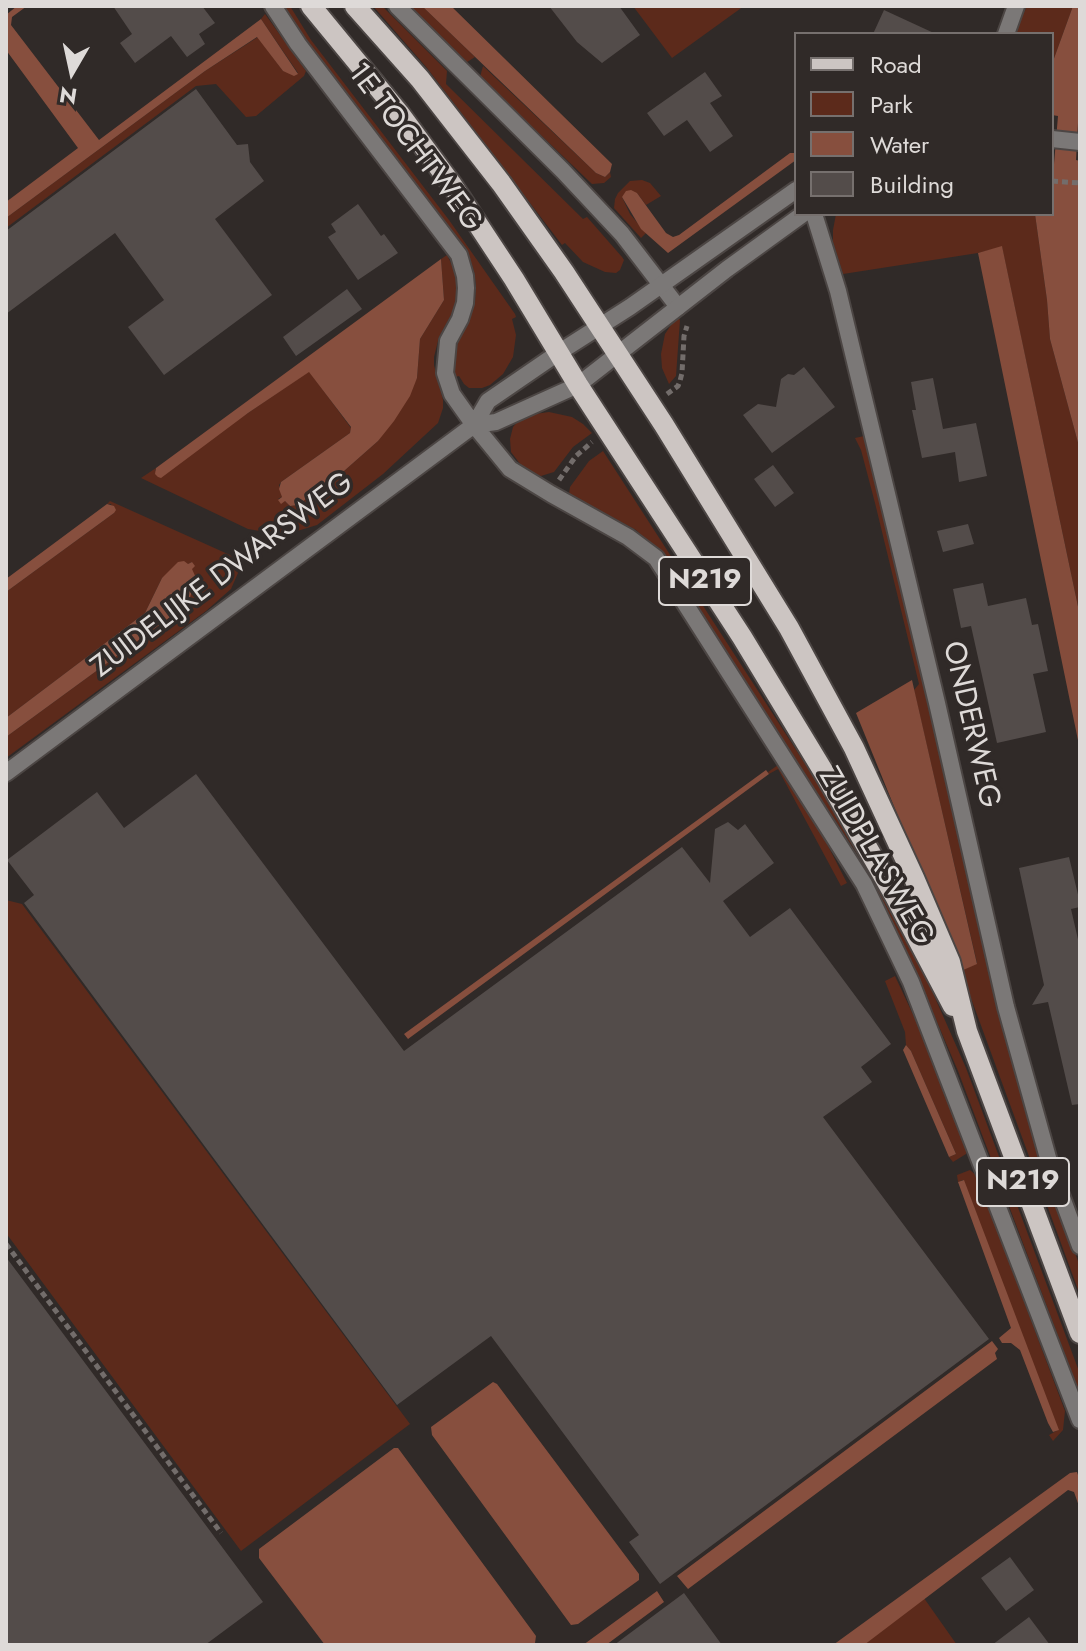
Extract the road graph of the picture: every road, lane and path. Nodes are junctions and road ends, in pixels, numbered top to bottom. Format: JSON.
{"nodes":[{"id":1,"x":273,"y":6,"type":"edge"},
{"id":2,"x":311,"y":6,"type":"edge"},
{"id":3,"x":355,"y":6,"type":"edge"},
{"id":4,"x":397,"y":6,"type":"edge"},
{"id":5,"x":1016,"y":6,"type":"edge"},
{"id":6,"x":1007,"y":32,"type":"edge"},
{"id":7,"x":1054,"y":181,"type":"edge"},
{"id":8,"x":1080,"y":183,"type":"edge"},
{"id":9,"x":794,"y":191,"type":"edge"},
{"id":10,"x":800,"y":216,"type":"edge"},
{"id":11,"x":815,"y":216,"type":"edge"},
{"id":12,"x":662,"y":285,"type":"junction"},
{"id":13,"x":678,"y":307,"type":"junction"},
{"id":14,"x":601,"y":326,"type":"junction"},
{"id":15,"x":558,"y":353,"type":"junction"},
{"id":16,"x":618,"y":353,"type":"junction"},
{"id":17,"x":578,"y":385,"type":"junction"},
{"id":18,"x":474,"y":425,"type":"junction"},
{"id":19,"x":6,"y":773,"type":"edge"},
{"id":20,"x":967,"y":1031,"type":"junction"},
{"id":21,"x":6,"y":1244,"type":"edge"},
{"id":22,"x":1080,"y":1246,"type":"edge"},
{"id":23,"x":1080,"y":1333,"type":"edge"},
{"id":24,"x":1080,"y":1420,"type":"edge"},
{"id":25,"x":221,"y":1533,"type":"dead end"}],
"edges":[{"from":1,"to":18,"type":"street","name":"1E TOCHTWEG"},
{"from":2,"to":15,"type":"main road","name":"1E TOCHTWEG","number":"N219"},
{"from":3,"to":14,"type":"main road","name":"1E TOCHTWEG","number":"N219"},
{"from":4,"to":12,"type":"street"},
{"from":5,"to":6,"type":"street"},
{"from":7,"to":8,"type":"path"},
{"from":9,"to":12,"type":"street","name":"ZUIDELIJKE DWARSWEG"},
{"from":10,"to":13,"type":"street","name":"ZUIDELIJKE DWARSWEG"},
{"from":11,"to":22,"type":"street","name":"ONDERWEG"},
{"from":12,"to":13,"type":"street"},
{"from":12,"to":14,"type":"street","name":"ZUIDELIJKE DWARSWEG"},
{"from":13,"to":16,"type":"street","name":"ZUIDELIJKE DWARSWEG"},
{"from":14,"to":15,"type":"street","name":"ZUIDELIJKE DWARSWEG"},
{"from":14,"to":16,"type":"main road","number":"N219"},
{"from":15,"to":17,"type":"main road","number":"N219"},
{"from":15,"to":18,"type":"street","name":"ZUIDELIJKE DWARSWEG"},
{"from":16,"to":17,"type":"street","name":"ZUIDELIJKE DWARSWEG"},
{"from":16,"to":20,"type":"main road","name":"ZUIDPLASWEG","number":"N219"},
{"from":17,"to":18,"type":"street","name":"ZUIDELIJKE DWARSWEG"},
{"from":17,"to":20,"type":"main road","name":"ZUIDPLASWEG","number":"N219"},
{"from":18,"to":19,"type":"street","name":"ZUIDELIJKE DWARSWEG"},
{"from":18,"to":24,"type":"street","name":"ZUIDPLASWEG"},
{"from":20,"to":23,"type":"main road","name":"ZUIDPLASWEG","number":"N219"},
{"from":21,"to":25,"type":"path"}]}
